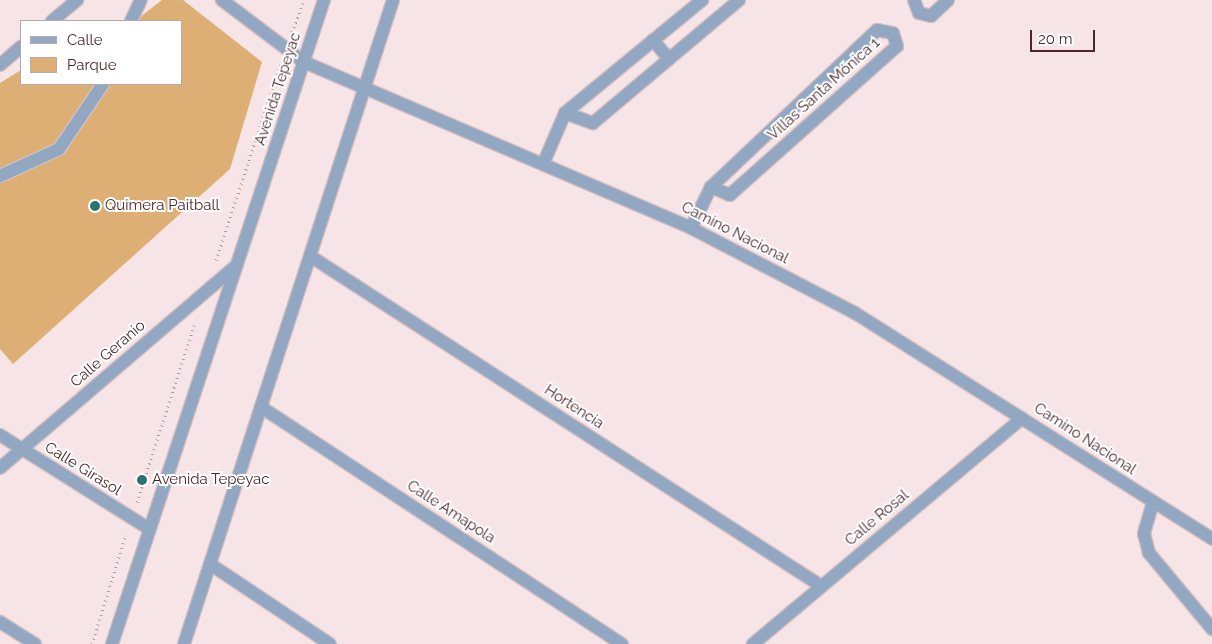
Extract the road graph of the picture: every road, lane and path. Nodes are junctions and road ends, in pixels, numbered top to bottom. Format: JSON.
{"nodes":[{"id":1,"x":77,"y":0,"type":"edge"},
{"id":2,"x":141,"y":0,"type":"edge"},
{"id":3,"x":222,"y":0,"type":"edge"},
{"id":4,"x":324,"y":0,"type":"edge"},
{"id":5,"x":393,"y":0,"type":"edge"},
{"id":6,"x":702,"y":0,"type":"edge"},
{"id":7,"x":739,"y":0,"type":"edge"},
{"id":8,"x":914,"y":0,"type":"edge"},
{"id":9,"x":948,"y":0,"type":"edge"},
{"id":10,"x":53,"y":20,"type":"edge"},
{"id":11,"x":131,"y":20,"type":"edge"},
{"id":12,"x":653,"y":40,"type":"junction"},
{"id":13,"x":20,"y":48,"type":"edge"},
{"id":14,"x":669,"y":59,"type":"junction"},
{"id":15,"x":304,"y":62,"type":"junction"},
{"id":16,"x":0,"y":65,"type":"edge"},
{"id":17,"x":102,"y":85,"type":"edge"},
{"id":18,"x":364,"y":91,"type":"junction"},
{"id":19,"x":805,"y":98,"type":"junction"},
{"id":20,"x":565,"y":113,"type":"junction"},
{"id":21,"x":820,"y":114,"type":"junction"},
{"id":22,"x":544,"y":162,"type":"junction"},
{"id":23,"x":0,"y":176,"type":"edge"},
{"id":24,"x":711,"y":187,"type":"junction"},
{"id":25,"x":691,"y":228,"type":"junction"},
{"id":26,"x":310,"y":256,"type":"junction"},
{"id":27,"x":237,"y":265,"type":"junction"},
{"id":28,"x":261,"y":407,"type":"junction"},
{"id":29,"x":1022,"y":418,"type":"junction"},
{"id":30,"x":0,"y":435,"type":"edge"},
{"id":31,"x":22,"y":449,"type":"junction"},
{"id":32,"x":0,"y":468,"type":"edge"},
{"id":33,"x":1152,"y":502,"type":"junction"},
{"id":34,"x":150,"y":529,"type":"junction"},
{"id":35,"x":1212,"y":539,"type":"edge"},
{"id":36,"x":210,"y":564,"type":"junction"},
{"id":37,"x":820,"y":586,"type":"junction"},
{"id":38,"x":0,"y":622,"type":"edge"},
{"id":39,"x":1212,"y":629,"type":"edge"},
{"id":40,"x":35,"y":644,"type":"edge"},
{"id":41,"x":112,"y":644,"type":"edge"},
{"id":42,"x":184,"y":644,"type":"edge"},
{"id":43,"x":330,"y":644,"type":"edge"},
{"id":44,"x":622,"y":644,"type":"edge"},
{"id":45,"x":754,"y":644,"type":"edge"}],
"edges":[{"from":1,"to":10,"type":"street"},
{"from":2,"to":11,"type":"street"},
{"from":3,"to":15,"type":"street","name":"Camino Nacional"},
{"from":4,"to":15,"type":"street","name":"Avenida Tepeyac"},
{"from":5,"to":18,"type":"street"},
{"from":6,"to":12,"type":"street"},
{"from":7,"to":14,"type":"street"},
{"from":8,"to":9,"type":"street"},
{"from":12,"to":14,"type":"street"},
{"from":12,"to":20,"type":"street"},
{"from":13,"to":16,"type":"street"},
{"from":14,"to":20,"type":"street"},
{"from":15,"to":18,"type":"street","name":"Camino Nacional"},
{"from":15,"to":27,"type":"street","name":"Avenida Tepeyac"},
{"from":17,"to":23,"type":"street"},
{"from":18,"to":22,"type":"street","name":"Camino Nacional"},
{"from":18,"to":26,"type":"street"},
{"from":19,"to":21,"type":"street"},
{"from":19,"to":21,"type":"street","name":"Villas Santa Mónica 1"},
{"from":19,"to":24,"type":"street","name":"Villas Santa Mónica 1"},
{"from":20,"to":22,"type":"street"},
{"from":21,"to":24,"type":"street","name":"Villas Santa Mónica 1"},
{"from":22,"to":25,"type":"street","name":"Camino Nacional"},
{"from":24,"to":25,"type":"street","name":"Villas Santa Mónica 1"},
{"from":25,"to":29,"type":"street","name":"Camino Nacional"},
{"from":26,"to":28,"type":"street"},
{"from":26,"to":37,"type":"street","name":"Hortencia"},
{"from":27,"to":31,"type":"street","name":"Calle Geranio"},
{"from":27,"to":34,"type":"street","name":"Avenida Tepeyac"},
{"from":28,"to":36,"type":"street"},
{"from":28,"to":44,"type":"street","name":"Calle Amapola"},
{"from":29,"to":33,"type":"street","name":"Camino Nacional"},
{"from":29,"to":37,"type":"street","name":"Calle Rosal"},
{"from":30,"to":31,"type":"street","name":"Calle Girasol"},
{"from":31,"to":32,"type":"street","name":"Calle Geranio"},
{"from":31,"to":34,"type":"street","name":"Calle Girasol"},
{"from":33,"to":35,"type":"street","name":"Camino Nacional"},
{"from":33,"to":39,"type":"street"},
{"from":34,"to":41,"type":"street","name":"Avenida Tepeyac"},
{"from":36,"to":42,"type":"street"},
{"from":36,"to":43,"type":"street"},
{"from":37,"to":45,"type":"street","name":"Calle Rosal"},
{"from":38,"to":40,"type":"street"}]}
